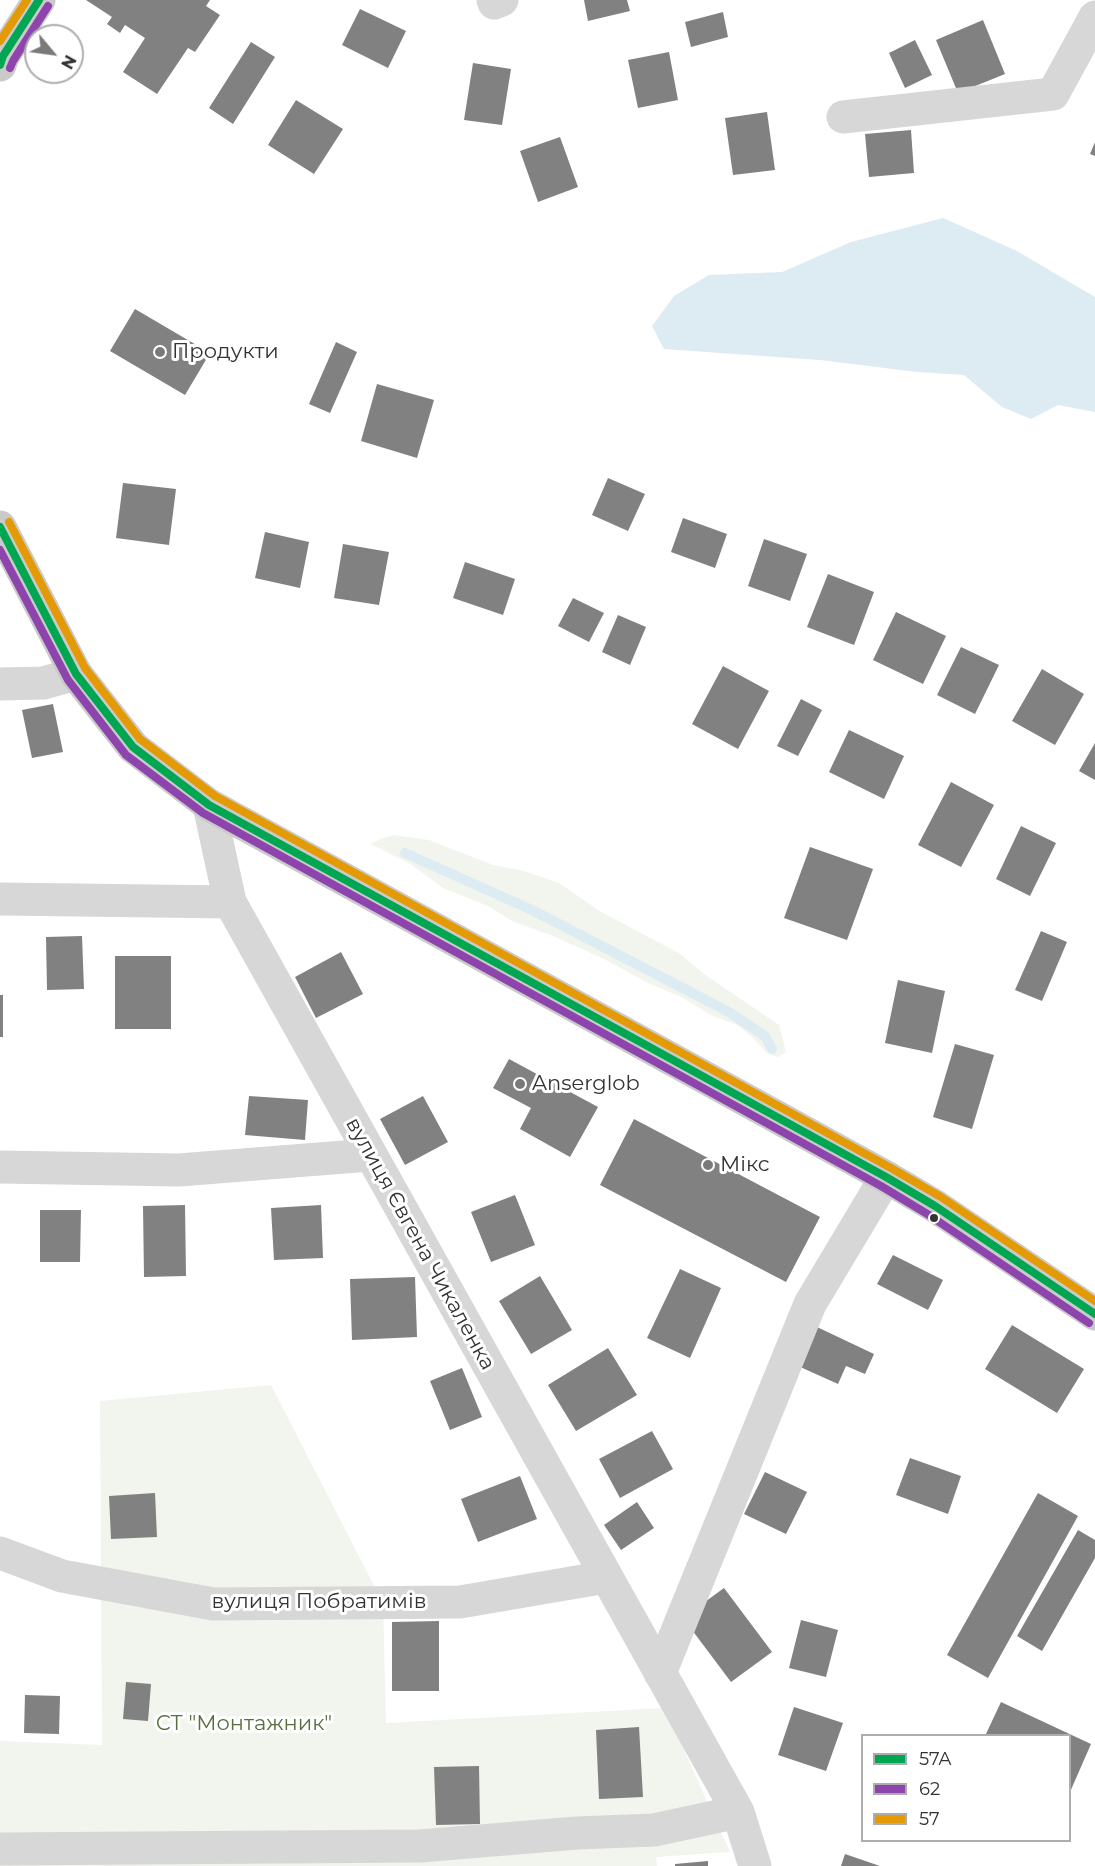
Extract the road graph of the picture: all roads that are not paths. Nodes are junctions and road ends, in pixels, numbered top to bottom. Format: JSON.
{"nodes":[{"id":1,"x":39,"y":0,"type":"edge"},
{"id":2,"x":493,"y":0,"type":"edge"},
{"id":3,"x":502,"y":0,"type":"edge"},
{"id":4,"x":1095,"y":17,"type":"edge"},
{"id":5,"x":0,"y":65,"type":"edge"},
{"id":6,"x":843,"y":117,"type":"dead end"},
{"id":7,"x":0,"y":527,"type":"edge"},
{"id":8,"x":76,"y":674,"type":"junction"},
{"id":9,"x":0,"y":684,"type":"edge"},
{"id":10,"x":209,"y":805,"type":"junction"},
{"id":11,"x":0,"y":899,"type":"edge"},
{"id":12,"x":230,"y":902,"type":"junction"},
{"id":13,"x":370,"y":1155,"type":"junction"},
{"id":14,"x":0,"y":1167,"type":"edge"},
{"id":15,"x":886,"y":1177,"type":"junction"},
{"id":16,"x":1095,"y":1314,"type":"edge"},
{"id":17,"x":0,"y":1553,"type":"edge"},
{"id":18,"x":606,"y":1577,"type":"junction"},
{"id":19,"x":660,"y":1672,"type":"junction"},
{"id":20,"x":738,"y":1812,"type":"junction"},
{"id":21,"x":0,"y":1849,"type":"edge"},
{"id":22,"x":755,"y":1866,"type":"edge"}],
"edges":[{"from":1,"to":5,"type":"main road"},
{"from":2,"to":3,"type":"street"},
{"from":4,"to":6,"type":"street"},
{"from":7,"to":8,"type":"main road"},
{"from":8,"to":9,"type":"street"},
{"from":8,"to":10,"type":"main road"},
{"from":10,"to":12,"type":"street","name":"вулиця Євгена Чикаленка"},
{"from":10,"to":15,"type":"main road"},
{"from":11,"to":12,"type":"street"},
{"from":12,"to":13,"type":"street","name":"вулиця Євгена Чикаленка"},
{"from":13,"to":14,"type":"street"},
{"from":13,"to":18,"type":"street","name":"вулиця Євгена Чикаленка"},
{"from":15,"to":16,"type":"main road"},
{"from":15,"to":19,"type":"street"},
{"from":17,"to":18,"type":"street","name":"вулиця Побратимів"},
{"from":18,"to":19,"type":"street","name":"вулиця Євгена Чикаленка"},
{"from":19,"to":20,"type":"street","name":"вулиця Євгена Чикаленка"},
{"from":20,"to":21,"type":"street"},
{"from":20,"to":22,"type":"street","name":"вулиця Євгена Чикаленка"}]}
